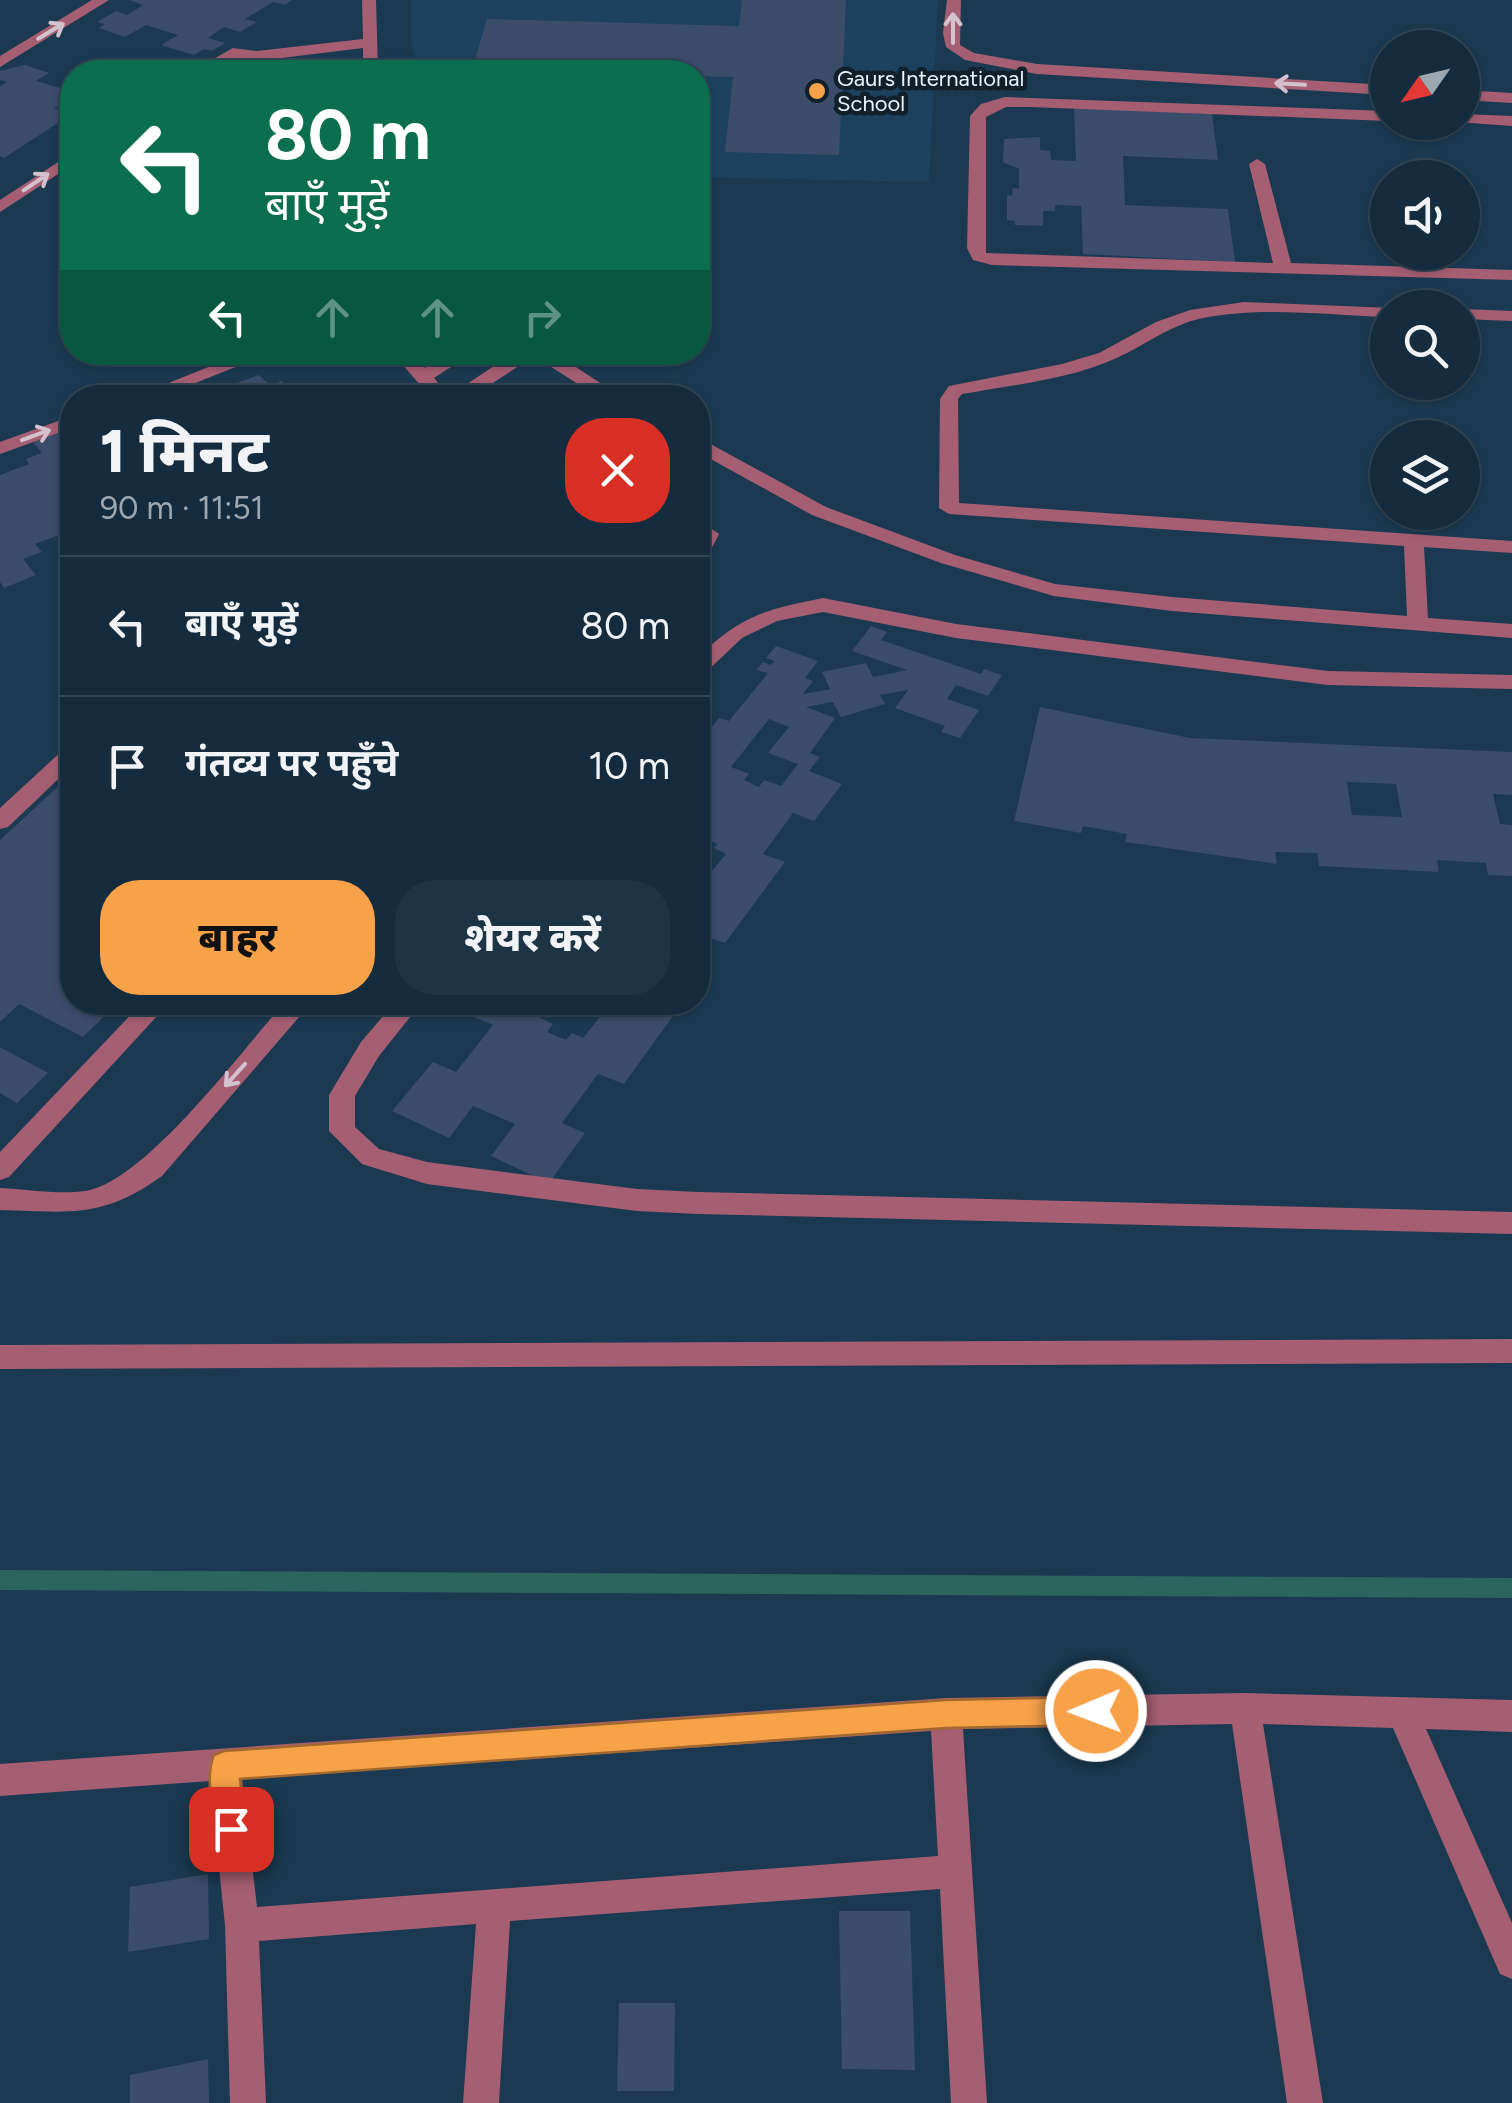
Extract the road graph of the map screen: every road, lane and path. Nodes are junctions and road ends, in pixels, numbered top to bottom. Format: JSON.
{"nodes":[{"id":1,"x":102,"y":0,"type":"edge"},
{"id":2,"x":369,"y":0,"type":"edge"},
{"id":3,"x":954,"y":0,"type":"edge"},
{"id":4,"x":370,"y":43,"type":"junction"},
{"id":5,"x":257,"y":56,"type":"junction"},
{"id":6,"x":217,"y":60,"type":"edge"},
{"id":7,"x":259,"y":60,"type":"edge"},
{"id":8,"x":370,"y":60,"type":"edge"},
{"id":9,"x":0,"y":62,"type":"edge"},
{"id":10,"x":1370,"y":89,"type":"edge"},
{"id":11,"x":1480,"y":95,"type":"edge"},
{"id":12,"x":1512,"y":98,"type":"edge"},
{"id":13,"x":1370,"y":115,"type":"edge"},
{"id":14,"x":1480,"y":120,"type":"edge"},
{"id":15,"x":1512,"y":121,"type":"edge"},
{"id":16,"x":1256,"y":164,"type":"dead end"},
{"id":17,"x":60,"y":166,"type":"edge"},
{"id":18,"x":0,"y":206,"type":"edge"},
{"id":19,"x":1283,"y":268,"type":"junction"},
{"id":20,"x":1512,"y":275,"type":"edge"},
{"id":21,"x":1370,"y":311,"type":"edge"},
{"id":22,"x":1480,"y":315,"type":"edge"},
{"id":23,"x":1512,"y":316,"type":"edge"},
{"id":24,"x":229,"y":365,"type":"edge"},
{"id":25,"x":413,"y":365,"type":"edge"},
{"id":26,"x":444,"y":365,"type":"edge"},
{"id":27,"x":508,"y":365,"type":"edge"},
{"id":28,"x":561,"y":365,"type":"edge"},
{"id":29,"x":423,"y":377,"type":"junction"},
{"id":30,"x":175,"y":385,"type":"edge"},
{"id":31,"x":430,"y":385,"type":"edge"},
{"id":32,"x":477,"y":385,"type":"edge"},
{"id":33,"x":593,"y":385,"type":"edge"},
{"id":34,"x":60,"y":426,"type":"edge"},
{"id":35,"x":0,"y":448,"type":"edge"},
{"id":36,"x":710,"y":452,"type":"edge"},
{"id":37,"x":1414,"y":540,"type":"junction"},
{"id":38,"x":1511,"y":550,"type":"edge"},
{"id":39,"x":1418,"y":622,"type":"junction"},
{"id":40,"x":1512,"y":631,"type":"edge"},
{"id":41,"x":710,"y":657,"type":"edge"},
{"id":42,"x":1512,"y":682,"type":"edge"},
{"id":43,"x":60,"y":765,"type":"edge"},
{"id":44,"x":0,"y":821,"type":"edge"},
{"id":45,"x":146,"y":1015,"type":"edge"},
{"id":46,"x":288,"y":1015,"type":"edge"},
{"id":47,"x":399,"y":1015,"type":"edge"},
{"id":48,"x":0,"y":1169,"type":"edge"},
{"id":49,"x":0,"y":1199,"type":"edge"},
{"id":50,"x":1512,"y":1224,"type":"edge"},
{"id":51,"x":1512,"y":1352,"type":"edge"},
{"id":52,"x":0,"y":1357,"type":"edge"},
{"id":53,"x":1245,"y":1708,"type":"junction"},
{"id":54,"x":946,"y":1714,"type":"junction"},
{"id":55,"x":1404,"y":1716,"type":"junction"},
{"id":56,"x":1512,"y":1716,"type":"edge"},
{"id":57,"x":224,"y":1766,"type":"junction"},
{"id":58,"x":0,"y":1780,"type":"edge"},
{"id":59,"x":955,"y":1871,"type":"junction"},
{"id":60,"x":494,"y":1906,"type":"junction"},
{"id":61,"x":242,"y":1925,"type":"junction"},
{"id":62,"x":1512,"y":1962,"type":"edge"},
{"id":63,"x":248,"y":2103,"type":"edge"},
{"id":64,"x":481,"y":2103,"type":"edge"},
{"id":65,"x":969,"y":2103,"type":"edge"},
{"id":66,"x":1305,"y":2103,"type":"edge"}],
"edges":[{"from":9,"to":1,"type":"street","one_way":true},
{"from":2,"to":4,"type":"street"},
{"from":10,"to":3,"type":"street","one_way":true},
{"from":4,"to":5,"type":"street"},
{"from":4,"to":8,"type":"street"},
{"from":5,"to":6,"type":"street"},
{"from":5,"to":7,"type":"street"},
{"from":11,"to":12,"type":"street"},
{"from":13,"to":19,"type":"street"},
{"from":14,"to":15,"type":"street"},
{"from":16,"to":19,"type":"street"},
{"from":18,"to":17,"type":"street","one_way":true},
{"from":19,"to":20,"type":"street"},
{"from":21,"to":37,"type":"street"},
{"from":22,"to":23,"type":"street"},
{"from":24,"to":30,"type":"street"},
{"from":25,"to":29,"type":"street"},
{"from":26,"to":29,"type":"street"},
{"from":27,"to":32,"type":"street"},
{"from":28,"to":33,"type":"street"},
{"from":29,"to":31,"type":"street"},
{"from":35,"to":34,"type":"street","one_way":true},
{"from":36,"to":39,"type":"street"},
{"from":37,"to":38,"type":"street"},
{"from":37,"to":39,"type":"street"},
{"from":39,"to":40,"type":"street"},
{"from":41,"to":42,"type":"street"},
{"from":43,"to":44,"type":"street"},
{"from":45,"to":48,"type":"street"},
{"from":46,"to":49,"type":"street","one_way":true},
{"from":47,"to":50,"type":"street"},
{"from":51,"to":52,"type":"street"},
{"from":53,"to":54,"type":"street"},
{"from":53,"to":55,"type":"street"},
{"from":53,"to":66,"type":"street"},
{"from":54,"to":57,"type":"street"},
{"from":54,"to":59,"type":"street"},
{"from":55,"to":56,"type":"street"},
{"from":55,"to":62,"type":"street"},
{"from":57,"to":58,"type":"street"},
{"from":57,"to":61,"type":"street"},
{"from":59,"to":60,"type":"street"},
{"from":59,"to":65,"type":"street"},
{"from":60,"to":61,"type":"street"},
{"from":60,"to":64,"type":"street"},
{"from":61,"to":63,"type":"street"}]}
